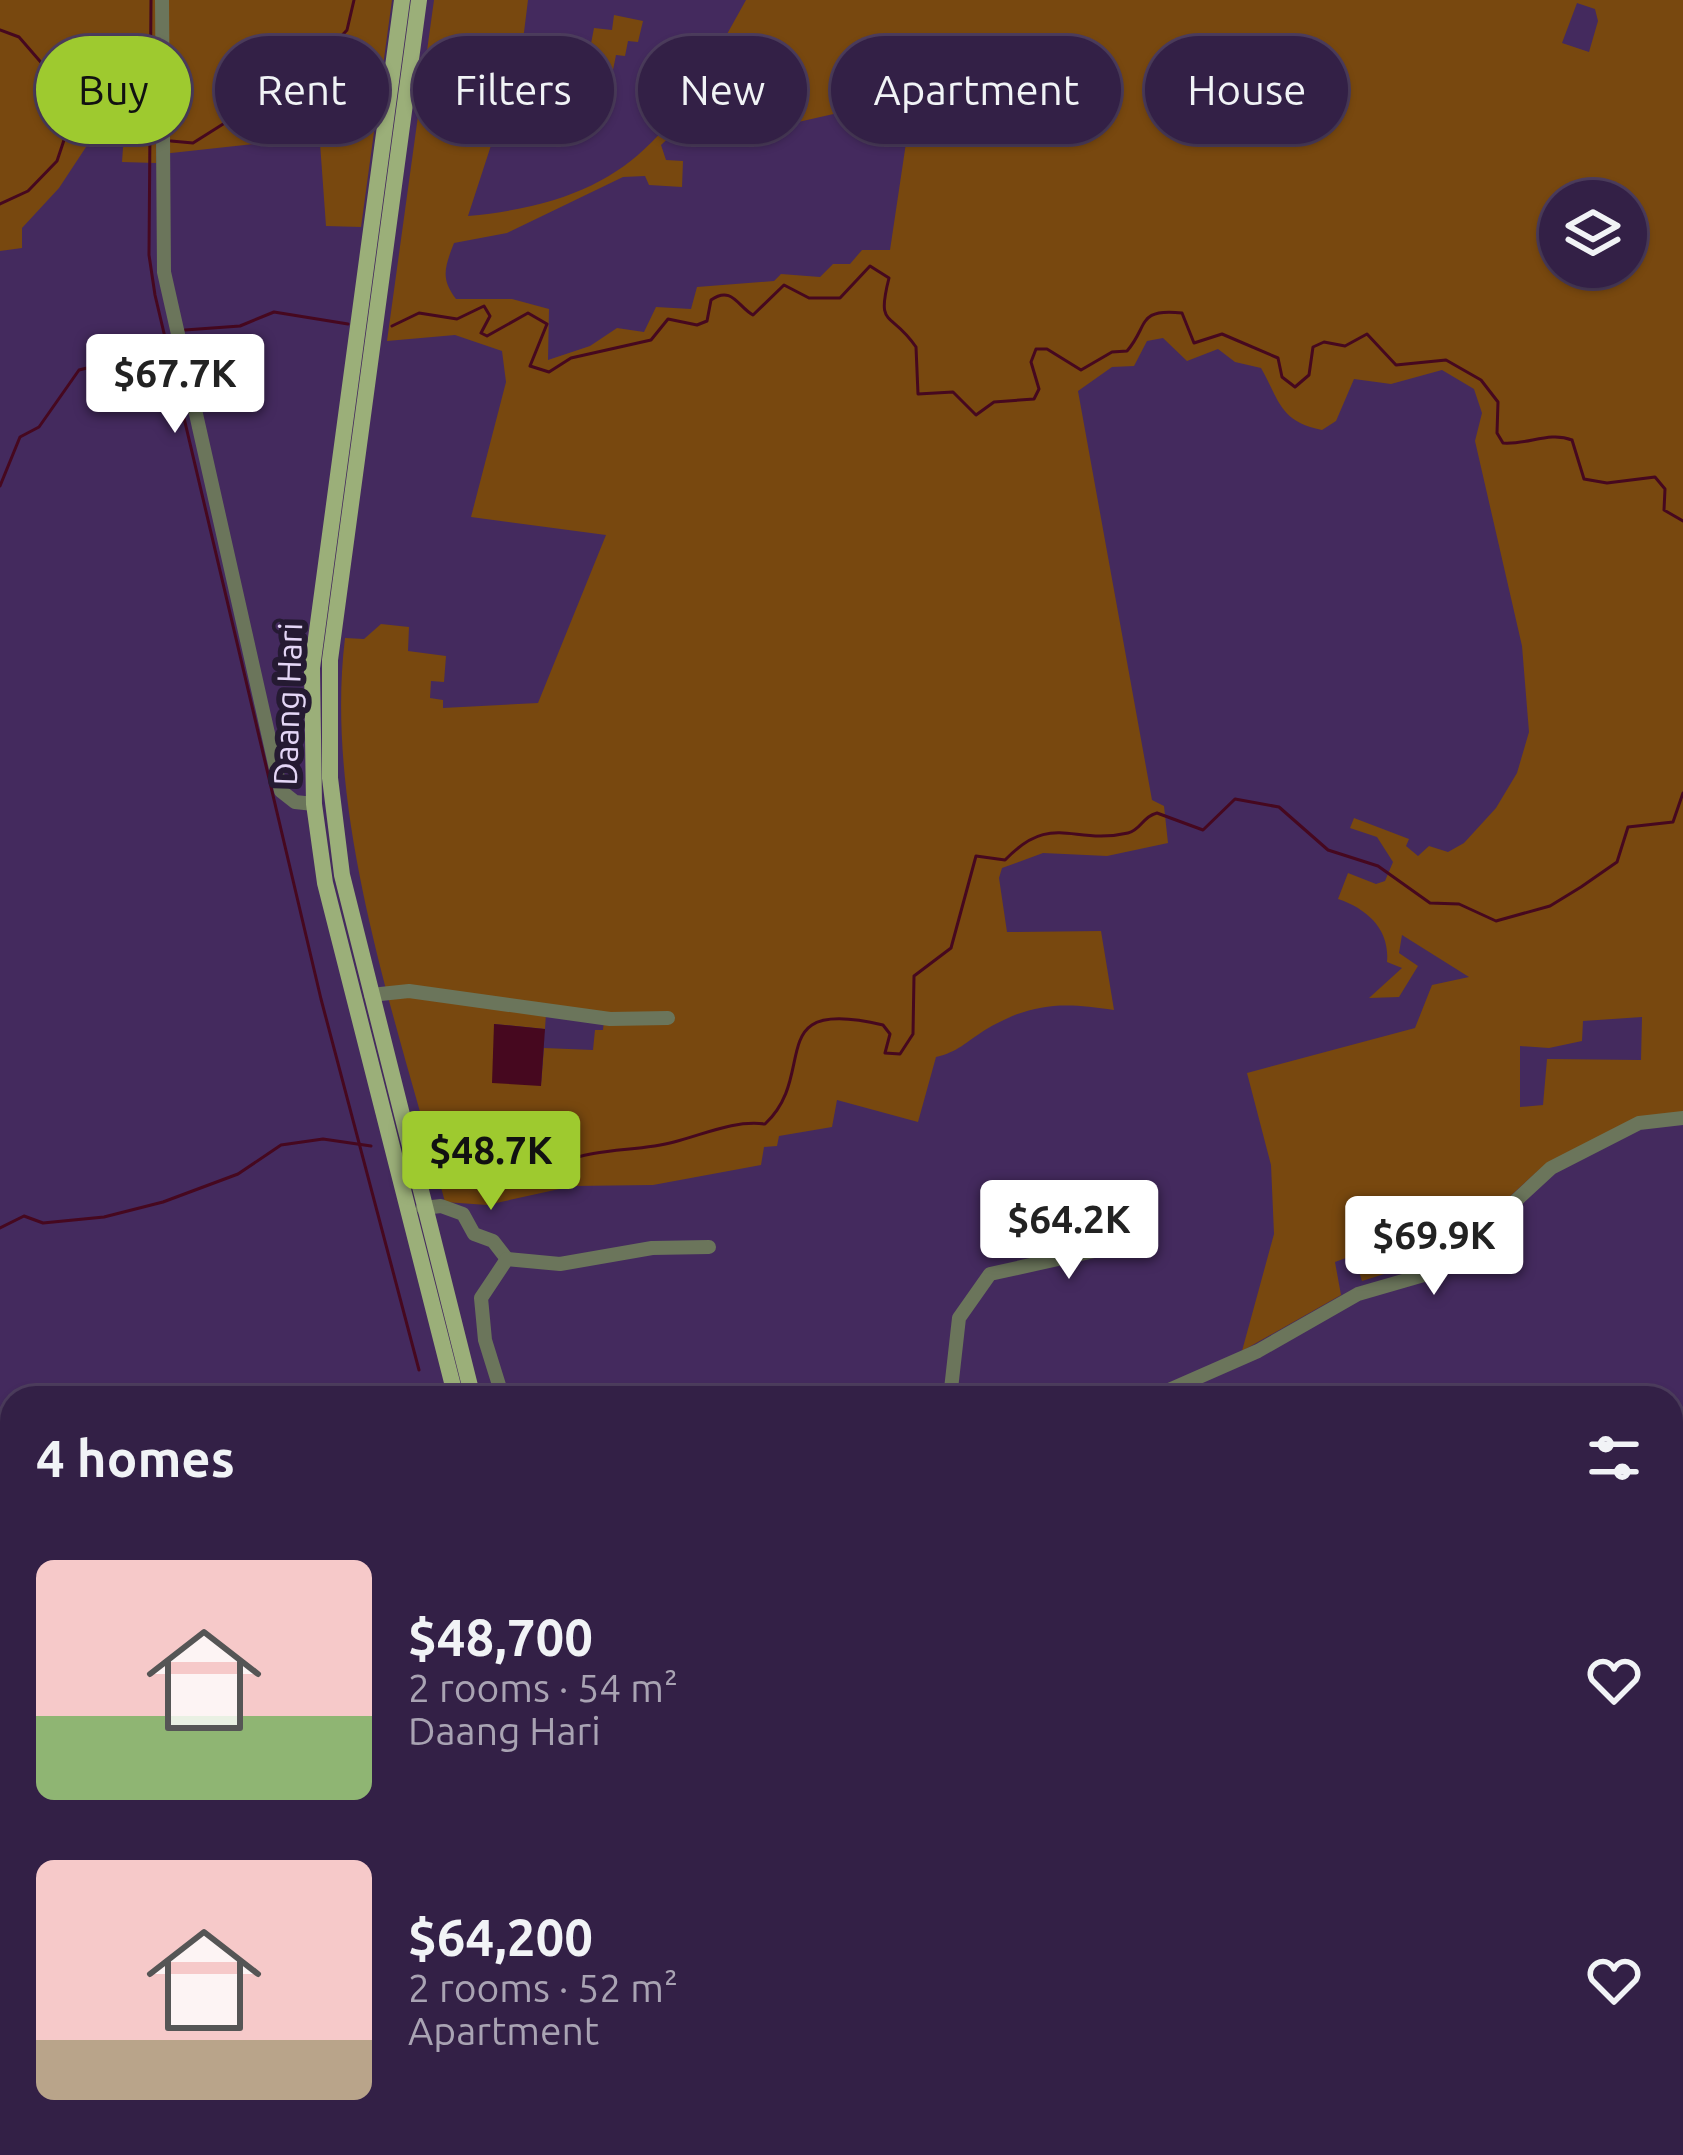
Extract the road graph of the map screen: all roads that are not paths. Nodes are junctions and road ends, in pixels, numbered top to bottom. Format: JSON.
{"nodes":[{"id":1,"x":162,"y":0,"type":"edge"},
{"id":2,"x":402,"y":0,"type":"edge"},
{"id":3,"x":419,"y":0,"type":"edge"},
{"id":4,"x":402,"y":63,"type":"junction"},
{"id":5,"x":314,"y":804,"type":"junction"},
{"id":6,"x":371,"y":994,"type":"junction"},
{"id":7,"x":668,"y":1018,"type":"dead end"},
{"id":8,"x":1683,"y":1118,"type":"edge"},
{"id":9,"x":423,"y":1208,"type":"junction"},
{"id":10,"x":1135,"y":1242,"type":"dead end"},
{"id":11,"x":709,"y":1247,"type":"dead end"},
{"id":12,"x":507,"y":1259,"type":"junction"},
{"id":13,"x":453,"y":1386,"type":"edge"},
{"id":14,"x":470,"y":1386,"type":"edge"},
{"id":15,"x":498,"y":1386,"type":"edge"},
{"id":16,"x":951,"y":1386,"type":"edge"},
{"id":17,"x":1178,"y":1386,"type":"edge"}],
"edges":[{"from":1,"to":5,"type":"street"},
{"from":2,"to":4,"type":"main road","name":"Daang Hari"},
{"from":3,"to":4,"type":"main road","name":"Daang Hari"},
{"from":4,"to":5,"type":"main road","name":"Daang Hari"},
{"from":4,"to":6,"type":"main road","name":"Daang Hari"},
{"from":5,"to":13,"type":"main road","name":"Daang Hari"},
{"from":6,"to":7,"type":"street"},
{"from":6,"to":9,"type":"main road","name":"Daang Hari"},
{"from":8,"to":17,"type":"street"},
{"from":9,"to":12,"type":"street"},
{"from":9,"to":14,"type":"main road","name":"Daang Hari"},
{"from":10,"to":16,"type":"street"},
{"from":11,"to":12,"type":"street"},
{"from":12,"to":15,"type":"street"}]}
